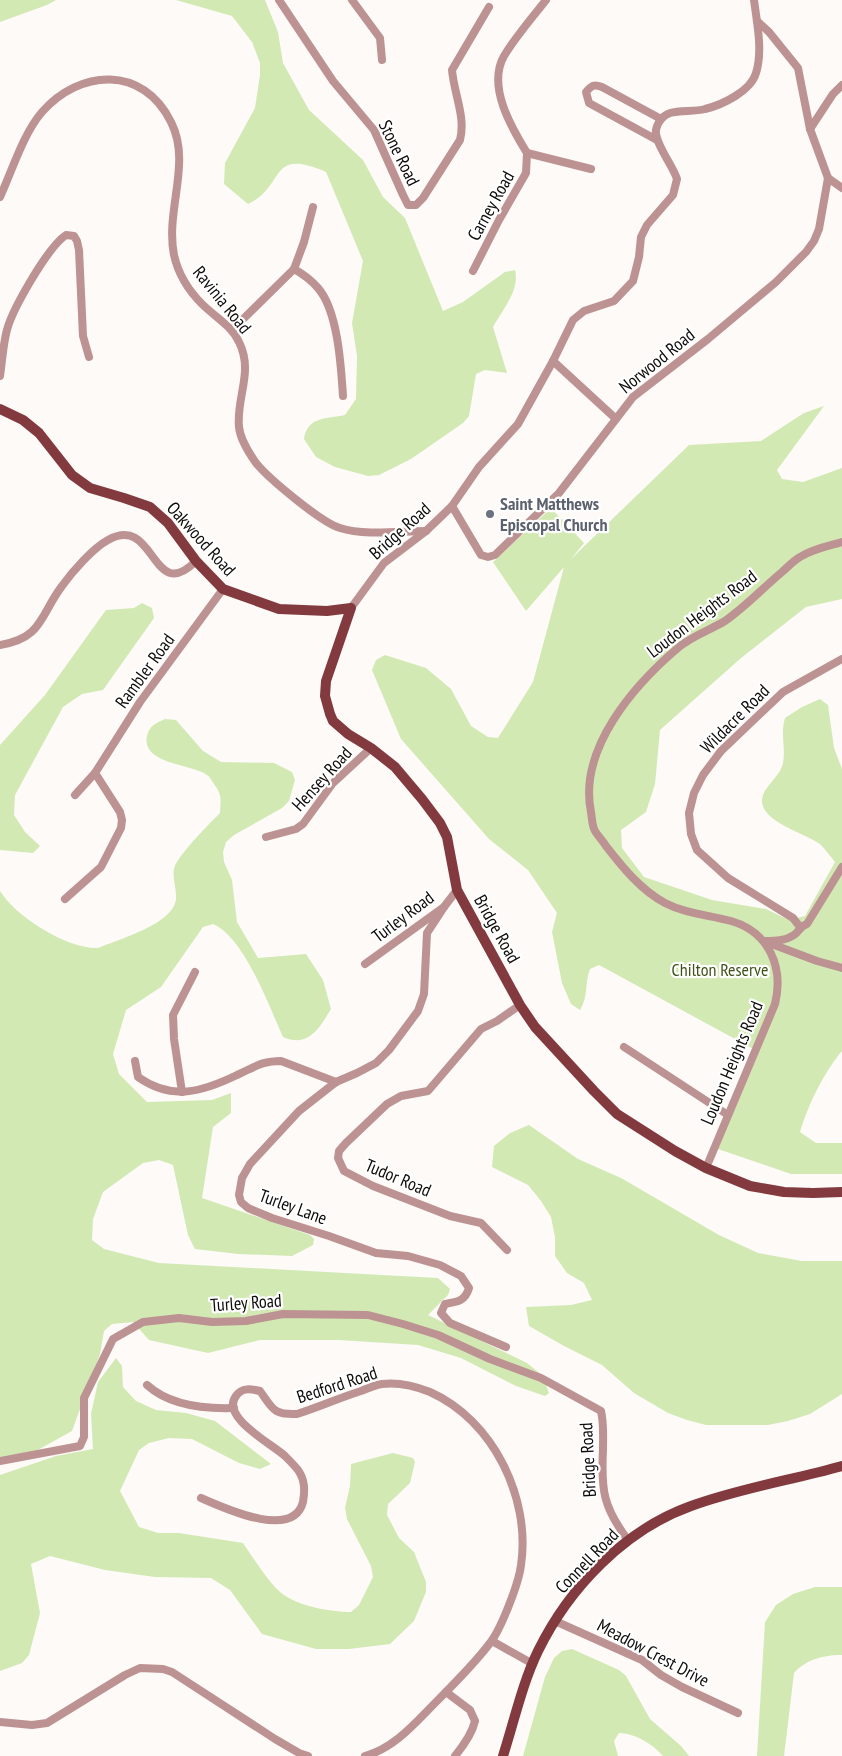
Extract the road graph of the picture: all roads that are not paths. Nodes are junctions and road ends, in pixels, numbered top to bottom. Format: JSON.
{"nodes":[{"id":1,"x":279,"y":0,"type":"edge"},
{"id":2,"x":352,"y":0,"type":"edge"},
{"id":3,"x":546,"y":0,"type":"edge"},
{"id":4,"x":754,"y":0,"type":"edge"},
{"id":5,"x":489,"y":7,"type":"dead end"},
{"id":6,"x":757,"y":21,"type":"junction"},
{"id":7,"x":382,"y":60,"type":"dead end"},
{"id":8,"x":842,"y":85,"type":"edge"},
{"id":9,"x":661,"y":119,"type":"junction"},
{"id":10,"x":810,"y":129,"type":"junction"},
{"id":11,"x":657,"y":140,"type":"junction"},
{"id":12,"x":526,"y":153,"type":"junction"},
{"id":13,"x":591,"y":169,"type":"dead end"},
{"id":14,"x":828,"y":178,"type":"junction"},
{"id":15,"x":842,"y":188,"type":"edge"},
{"id":16,"x":0,"y":197,"type":"edge"},
{"id":17,"x":313,"y":207,"type":"dead end"},
{"id":18,"x":294,"y":269,"type":"junction"},
{"id":19,"x":473,"y":270,"type":"dead end"},
{"id":20,"x":232,"y":330,"type":"junction"},
{"id":21,"x":89,"y":357,"type":"dead end"},
{"id":22,"x":553,"y":361,"type":"junction"},
{"id":23,"x":0,"y":376,"type":"edge"},
{"id":24,"x":343,"y":396,"type":"dead end"},
{"id":25,"x":0,"y":407,"type":"edge"},
{"id":26,"x":615,"y":418,"type":"junction"},
{"id":27,"x":452,"y":506,"type":"junction"},
{"id":28,"x":426,"y":530,"type":"junction"},
{"id":29,"x":842,"y":542,"type":"edge"},
{"id":30,"x":196,"y":561,"type":"junction"},
{"id":31,"x":223,"y":590,"type":"junction"},
{"id":32,"x":351,"y":608,"type":"junction"},
{"id":33,"x":0,"y":646,"type":"edge"},
{"id":34,"x":842,"y":659,"type":"edge"},
{"id":35,"x":371,"y":748,"type":"junction"},
{"id":36,"x":95,"y":773,"type":"junction"},
{"id":37,"x":75,"y":795,"type":"dead end"},
{"id":38,"x":266,"y":837,"type":"dead end"},
{"id":39,"x":842,"y":867,"type":"edge"},
{"id":40,"x":457,"y":890,"type":"junction"},
{"id":41,"x":64,"y":899,"type":"dead end"},
{"id":42,"x":444,"y":907,"type":"junction"},
{"id":43,"x":800,"y":927,"type":"junction"},
{"id":44,"x":765,"y":941,"type":"junction"},
{"id":45,"x":365,"y":964,"type":"dead end"},
{"id":46,"x":842,"y":968,"type":"edge"},
{"id":47,"x":195,"y":972,"type":"dead end"},
{"id":48,"x":520,"y":1005,"type":"junction"},
{"id":49,"x":624,"y":1047,"type":"dead end"},
{"id":50,"x":135,"y":1061,"type":"dead end"},
{"id":51,"x":336,"y":1082,"type":"junction"},
{"id":52,"x":182,"y":1092,"type":"junction"},
{"id":53,"x":728,"y":1115,"type":"junction"},
{"id":54,"x":706,"y":1168,"type":"junction"},
{"id":55,"x":842,"y":1192,"type":"edge"},
{"id":56,"x":508,"y":1250,"type":"dead end"},
{"id":57,"x":506,"y":1347,"type":"dead end"},
{"id":58,"x":540,"y":1378,"type":"joint"},
{"id":59,"x":147,"y":1385,"type":"dead end"},
{"id":60,"x":234,"y":1408,"type":"junction"},
{"id":61,"x":0,"y":1461,"type":"edge"},
{"id":62,"x":842,"y":1466,"type":"edge"},
{"id":63,"x":200,"y":1498,"type":"dead end"},
{"id":64,"x":628,"y":1540,"type":"junction"},
{"id":65,"x":555,"y":1621,"type":"junction"},
{"id":66,"x":492,"y":1641,"type":"junction"},
{"id":67,"x":533,"y":1664,"type":"junction"},
{"id":68,"x":446,"y":1692,"type":"junction"},
{"id":69,"x":738,"y":1712,"type":"dead end"},
{"id":70,"x":0,"y":1722,"type":"edge"},
{"id":71,"x":308,"y":1756,"type":"edge"},
{"id":72,"x":365,"y":1756,"type":"edge"},
{"id":73,"x":455,"y":1756,"type":"edge"},
{"id":74,"x":503,"y":1756,"type":"edge"}],
"edges":[{"from":1,"to":5,"type":"street","name":"Stone Road"},
{"from":2,"to":7,"type":"street"},
{"from":3,"to":12,"type":"street"},
{"from":4,"to":6,"type":"street"},
{"from":6,"to":9,"type":"street"},
{"from":6,"to":10,"type":"street"},
{"from":8,"to":10,"type":"street"},
{"from":9,"to":11,"type":"street"},
{"from":9,"to":11,"type":"street"},
{"from":10,"to":14,"type":"street"},
{"from":11,"to":22,"type":"street","name":"Bridge Road"},
{"from":12,"to":13,"type":"street"},
{"from":12,"to":19,"type":"street","name":"Carney Road"},
{"from":14,"to":15,"type":"street"},
{"from":14,"to":26,"type":"street","name":"Norwood Road"},
{"from":16,"to":20,"type":"street","name":"Ravinia Road"},
{"from":17,"to":18,"type":"street"},
{"from":18,"to":20,"type":"street"},
{"from":18,"to":24,"type":"street"},
{"from":20,"to":28,"type":"street","name":"Ravinia Road"},
{"from":21,"to":23,"type":"street"},
{"from":22,"to":26,"type":"street"},
{"from":22,"to":27,"type":"street","name":"Bridge Road"},
{"from":25,"to":30,"type":"main road","name":"Oakwood Road"},
{"from":26,"to":27,"type":"street","name":"Norwood Road"},
{"from":27,"to":28,"type":"street","name":"Bridge Road"},
{"from":28,"to":32,"type":"street","name":"Bridge Road"},
{"from":29,"to":44,"type":"street","name":"Loudon Heights Road"},
{"from":30,"to":31,"type":"main road","name":"Oakwood Road"},
{"from":30,"to":33,"type":"street"},
{"from":31,"to":32,"type":"main road","name":"Oakwood Road"},
{"from":31,"to":36,"type":"street","name":"Rambler Road"},
{"from":32,"to":35,"type":"main road","name":"Bridge Road"},
{"from":34,"to":43,"type":"street","name":"Wildacre Road"},
{"from":35,"to":38,"type":"street","name":"Hensey Road"},
{"from":35,"to":40,"type":"main road","name":"Bridge Road"},
{"from":36,"to":37,"type":"street","name":"Rambler Road"},
{"from":36,"to":41,"type":"street"},
{"from":39,"to":43,"type":"street"},
{"from":40,"to":42,"type":"street","name":"Turley Road"},
{"from":40,"to":48,"type":"main road","name":"Bridge Road"},
{"from":42,"to":45,"type":"street","name":"Turley Road"},
{"from":42,"to":51,"type":"street","name":"Turley Lane"},
{"from":43,"to":44,"type":"street"},
{"from":44,"to":46,"type":"street"},
{"from":44,"to":53,"type":"street","name":"Loudon Heights Road"},
{"from":47,"to":52,"type":"street"},
{"from":48,"to":54,"type":"main road","name":"Bridge Road"},
{"from":48,"to":56,"type":"street","name":"Tudor Road"},
{"from":49,"to":53,"type":"street"},
{"from":50,"to":52,"type":"street"},
{"from":51,"to":52,"type":"street"},
{"from":51,"to":57,"type":"street","name":"Turley Lane"},
{"from":53,"to":54,"type":"street","name":"Loudon Heights Road"},
{"from":54,"to":55,"type":"main road"},
{"from":58,"to":61,"type":"street","name":"Turley Road"},
{"from":58,"to":64,"type":"street","name":"Bridge Road"},
{"from":59,"to":60,"type":"street"},
{"from":60,"to":63,"type":"street"},
{"from":60,"to":66,"type":"street","name":"Bedford Road"},
{"from":62,"to":64,"type":"main road","name":"Connell Road"},
{"from":64,"to":65,"type":"main road","name":"Connell Road"},
{"from":65,"to":67,"type":"main road","name":"Connell Road"},
{"from":65,"to":69,"type":"street","name":"Meadow Crest Drive"},
{"from":66,"to":67,"type":"street"},
{"from":66,"to":68,"type":"street","name":"Bedford Road"},
{"from":67,"to":74,"type":"main road","name":"Connell Road"},
{"from":68,"to":72,"type":"street","name":"Bedford Road"},
{"from":68,"to":73,"type":"street"},
{"from":70,"to":71,"type":"street"}]}
